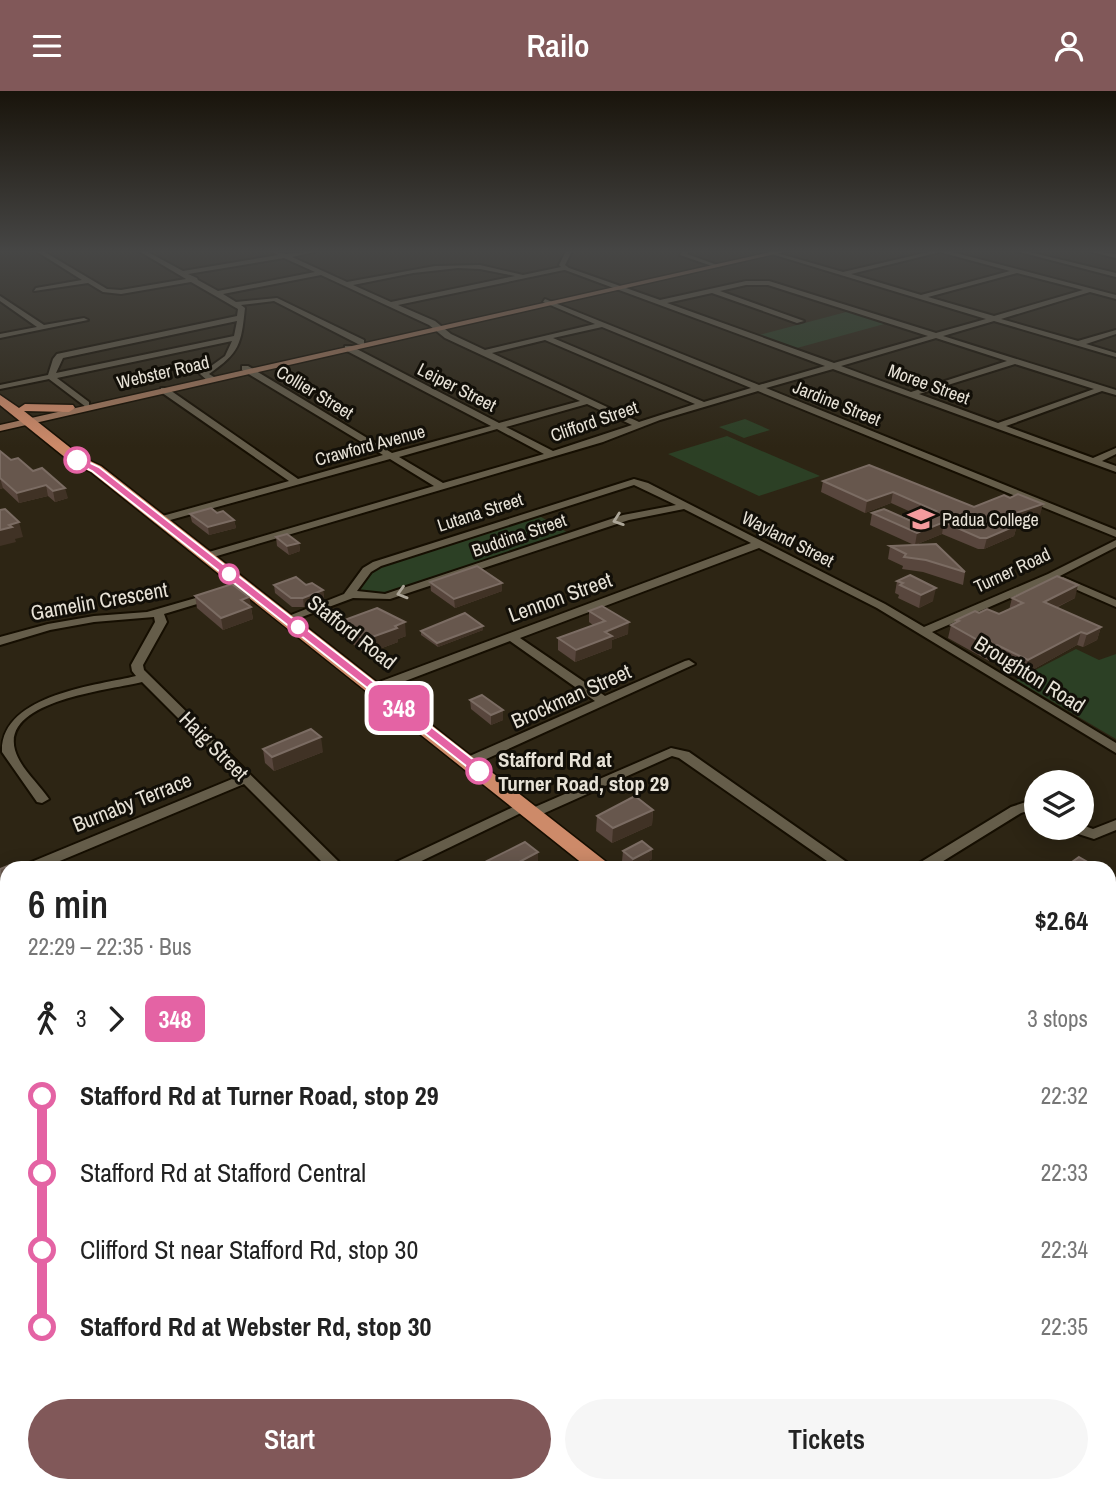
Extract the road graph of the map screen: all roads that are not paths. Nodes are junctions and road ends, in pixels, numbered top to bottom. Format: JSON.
{"nodes":[{"id":1,"x":26,"y":316,"type":"edge"},
{"id":2,"x":310,"y":316,"type":"edge"},
{"id":3,"x":412,"y":316,"type":"edge"},
{"id":4,"x":484,"y":316,"type":"edge"},
{"id":5,"x":585,"y":316,"type":"edge"},
{"id":6,"x":698,"y":316,"type":"edge"},
{"id":7,"x":787,"y":316,"type":"edge"},
{"id":8,"x":875,"y":316,"type":"edge"},
{"id":9,"x":985,"y":316,"type":"edge"},
{"id":10,"x":1003,"y":316,"type":"edge"},
{"id":11,"x":240,"y":318,"type":"joint"},
{"id":12,"x":994,"y":319,"type":"junction"},
{"id":13,"x":84,"y":320,"type":"dead end"},
{"id":14,"x":800,"y":321,"type":"dead end"},
{"id":15,"x":604,"y":324,"type":"junction"},
{"id":16,"x":43,"y":328,"type":"junction"},
{"id":17,"x":432,"y":328,"type":"junction"},
{"id":18,"x":1116,"y":332,"type":"edge"},
{"id":19,"x":0,"y":336,"type":"edge"},
{"id":20,"x":937,"y":336,"type":"junction"},
{"id":21,"x":238,"y":338,"type":"junction"},
{"id":22,"x":546,"y":338,"type":"junction"},
{"id":23,"x":361,"y":342,"type":"junction"},
{"id":24,"x":1078,"y":344,"type":"junction"},
{"id":25,"x":348,"y":348,"type":"junction"},
{"id":26,"x":484,"y":353,"type":"junction"},
{"id":27,"x":1116,"y":355,"type":"edge"},
{"id":28,"x":1015,"y":361,"type":"junction"},
{"id":29,"x":834,"y":366,"type":"junction"},
{"id":30,"x":247,"y":369,"type":"junction"},
{"id":31,"x":51,"y":377,"type":"junction"},
{"id":32,"x":209,"y":378,"type":"junction"},
{"id":33,"x":0,"y":388,"type":"edge"},
{"id":34,"x":758,"y":388,"type":"junction"},
{"id":35,"x":1101,"y":389,"type":"junction"},
{"id":36,"x":163,"y":390,"type":"junction"},
{"id":37,"x":1116,"y":393,"type":"edge"},
{"id":38,"x":912,"y":394,"type":"junction"},
{"id":39,"x":0,"y":399,"type":"edge"},
{"id":40,"x":589,"y":401,"type":"junction"},
{"id":41,"x":86,"y":404,"type":"junction"},
{"id":42,"x":702,"y":404,"type":"junction"},
{"id":43,"x":66,"y":410,"type":"junction"},
{"id":44,"x":27,"y":415,"type":"junction"},
{"id":45,"x":0,"y":424,"type":"edge"},
{"id":46,"x":639,"y":425,"type":"junction"},
{"id":47,"x":498,"y":426,"type":"junction"},
{"id":48,"x":998,"y":426,"type":"junction"},
{"id":49,"x":51,"y":428,"type":"junction"},
{"id":50,"x":1116,"y":451,"type":"edge"},
{"id":51,"x":552,"y":454,"type":"junction"},
{"id":52,"x":391,"y":456,"type":"junction"},
{"id":53,"x":1093,"y":461,"type":"junction"},
{"id":54,"x":96,"y":469,"type":"junction"},
{"id":55,"x":1116,"y":469,"type":"edge"},
{"id":56,"x":296,"y":482,"type":"junction"},
{"id":57,"x":634,"y":482,"type":"joint"},
{"id":58,"x":441,"y":487,"type":"junction"},
{"id":59,"x":684,"y":506,"type":"junction"},
{"id":60,"x":159,"y":520,"type":"junction"},
{"id":61,"x":1116,"y":534,"type":"edge"},
{"id":62,"x":1116,"y":543,"type":"edge"},
{"id":63,"x":759,"y":544,"type":"junction"},
{"id":64,"x":206,"y":556,"type":"junction"},
{"id":65,"x":1052,"y":576,"type":"junction"},
{"id":66,"x":234,"y":589,"type":"junction"},
{"id":67,"x":350,"y":594,"type":"junction"},
{"id":68,"x":1116,"y":604,"type":"edge"},
{"id":69,"x":158,"y":613,"type":"junction"},
{"id":70,"x":287,"y":619,"type":"junction"},
{"id":71,"x":924,"y":631,"type":"junction"},
{"id":72,"x":510,"y":636,"type":"junction"},
{"id":73,"x":0,"y":641,"type":"edge"},
{"id":74,"x":689,"y":664,"type":"dead end"},
{"id":75,"x":145,"y":678,"type":"junction"},
{"id":76,"x":375,"y":688,"type":"junction"},
{"id":77,"x":605,"y":702,"type":"junction"},
{"id":78,"x":1116,"y":749,"type":"edge"},
{"id":79,"x":468,"y":762,"type":"junction"},
{"id":80,"x":246,"y":778,"type":"junction"},
{"id":81,"x":42,"y":799,"type":"dead end"},
{"id":82,"x":1024,"y":809,"type":"edge"},
{"id":83,"x":529,"y":810,"type":"junction"},
{"id":84,"x":1116,"y":825,"type":"edge"},
{"id":85,"x":1094,"y":834,"type":"edge"},
{"id":86,"x":43,"y":861,"type":"edge"},
{"id":87,"x":330,"y":861,"type":"edge"},
{"id":88,"x":412,"y":861,"type":"edge"},
{"id":89,"x":594,"y":861,"type":"edge"},
{"id":90,"x":838,"y":861,"type":"edge"},
{"id":91,"x":932,"y":861,"type":"edge"}],
"edges":[{"from":1,"to":16,"type":"street"},
{"from":2,"to":23,"type":"street"},
{"from":3,"to":17,"type":"street"},
{"from":4,"to":17,"type":"main road","name":"Webster Road"},
{"from":5,"to":15,"type":"street","name":"Jardine Street"},
{"from":6,"to":29,"type":"street","name":"Moree Street"},
{"from":7,"to":14,"type":"street"},
{"from":8,"to":20,"type":"street"},
{"from":9,"to":12,"type":"street"},
{"from":10,"to":12,"type":"street","name":"Clifford Street"},
{"from":11,"to":21,"type":"street"},
{"from":11,"to":31,"type":"street"},
{"from":12,"to":20,"type":"street","name":"Clifford Street"},
{"from":12,"to":24,"type":"street"},
{"from":13,"to":16,"type":"street"},
{"from":15,"to":22,"type":"street"},
{"from":15,"to":34,"type":"street","name":"Jardine Street"},
{"from":16,"to":19,"type":"street"},
{"from":17,"to":23,"type":"main road","name":"Webster Road"},
{"from":17,"to":25,"type":"main road","name":"Webster Road"},
{"from":17,"to":26,"type":"street"},
{"from":18,"to":24,"type":"street"},
{"from":20,"to":28,"type":"street"},
{"from":20,"to":29,"type":"street","name":"Clifford Street"},
{"from":21,"to":31,"type":"street"},
{"from":21,"to":32,"type":"street"},
{"from":22,"to":26,"type":"street"},
{"from":22,"to":42,"type":"street"},
{"from":23,"to":30,"type":"main road","name":"Webster Road"},
{"from":24,"to":27,"type":"street"},
{"from":25,"to":30,"type":"main road","name":"Webster Road"},
{"from":25,"to":47,"type":"street","name":"Leiper Street"},
{"from":26,"to":40,"type":"street"},
{"from":28,"to":35,"type":"street"},
{"from":28,"to":38,"type":"street"},
{"from":29,"to":34,"type":"street","name":"Clifford Street"},
{"from":29,"to":38,"type":"street","name":"Moree Street"},
{"from":30,"to":32,"type":"main road","name":"Webster Road"},
{"from":30,"to":52,"type":"street","name":"Collier Street"},
{"from":31,"to":33,"type":"street"},
{"from":31,"to":41,"type":"street"},
{"from":32,"to":36,"type":"main road","name":"Webster Road"},
{"from":32,"to":41,"type":"main road","name":"Webster Road"},
{"from":33,"to":44,"type":"highway","name":"Stafford Road"},
{"from":34,"to":42,"type":"street","name":"Clifford Street"},
{"from":34,"to":61,"type":"street","name":"Jardine Street"},
{"from":35,"to":37,"type":"street"},
{"from":35,"to":48,"type":"street"},
{"from":36,"to":43,"type":"main road","name":"Webster Road"},
{"from":36,"to":56,"type":"street"},
{"from":38,"to":48,"type":"street","name":"Moree Street"},
{"from":39,"to":44,"type":"highway","name":"Stafford Road"},
{"from":40,"to":46,"type":"street"},
{"from":40,"to":47,"type":"street","name":"Crawford Avenue"},
{"from":41,"to":43,"type":"main road","name":"Webster Road"},
{"from":42,"to":46,"type":"street","name":"Clifford Street"},
{"from":43,"to":44,"type":"highway"},
{"from":43,"to":49,"type":"highway"},
{"from":44,"to":45,"type":"highway"},
{"from":44,"to":45,"type":"main road"},
{"from":44,"to":49,"type":"highway","name":"Stafford Road"},
{"from":44,"to":54,"type":"highway","name":"Stafford Road"},
{"from":46,"to":51,"type":"street","name":"Clifford Street"},
{"from":47,"to":51,"type":"street","name":"Leiper Street"},
{"from":47,"to":52,"type":"street","name":"Crawford Avenue"},
{"from":48,"to":53,"type":"street","name":"Moree Street"},
{"from":49,"to":54,"type":"highway","name":"Stafford Road"},
{"from":50,"to":53,"type":"street"},
{"from":51,"to":58,"type":"street","name":"Clifford Street"},
{"from":52,"to":56,"type":"street","name":"Crawford Avenue"},
{"from":52,"to":58,"type":"street","name":"Collier Street"},
{"from":53,"to":55,"type":"street","name":"Moree Street"},
{"from":54,"to":60,"type":"highway","name":"Stafford Road"},
{"from":56,"to":60,"type":"street","name":"Crawford Avenue"},
{"from":57,"to":59,"type":"street","name":"Wayland Street"},
{"from":57,"to":67,"type":"street","name":"Lutana Street"},
{"from":58,"to":64,"type":"street","name":"Clifford Street"},
{"from":59,"to":63,"type":"street","name":"Wayland Street"},
{"from":59,"to":67,"type":"street","name":"Buddina Street","one_way":true},
{"from":60,"to":64,"type":"highway","name":"Stafford Road"},
{"from":62,"to":65,"type":"street","name":"Turner Road"},
{"from":63,"to":71,"type":"street","name":"Wayland Street"},
{"from":63,"to":72,"type":"street","name":"Lennon Street"},
{"from":64,"to":66,"type":"highway","name":"Stafford Road"},
{"from":65,"to":68,"type":"street"},
{"from":65,"to":71,"type":"street","name":"Turner Road"},
{"from":66,"to":69,"type":"street","name":"Gamelin Crescent"},
{"from":66,"to":70,"type":"highway","name":"Stafford Road"},
{"from":67,"to":70,"type":"street","name":"Buddina Street"},
{"from":69,"to":73,"type":"street","name":"Gamelin Crescent"},
{"from":69,"to":75,"type":"street"},
{"from":70,"to":76,"type":"highway","name":"Stafford Road"},
{"from":71,"to":78,"type":"street","name":"Broughton Road"},
{"from":72,"to":76,"type":"street","name":"Lennon Street"},
{"from":72,"to":77,"type":"street"},
{"from":74,"to":77,"type":"street","name":"Brockman Street"},
{"from":75,"to":80,"type":"street","name":"Haig Street"},
{"from":75,"to":81,"type":"street"},
{"from":76,"to":79,"type":"highway","name":"Stafford Road"},
{"from":77,"to":79,"type":"street","name":"Brockman Street"},
{"from":79,"to":83,"type":"highway","name":"Stafford Road"},
{"from":80,"to":86,"type":"street","name":"Burnaby Terrace"},
{"from":80,"to":87,"type":"street","name":"Haig Street"},
{"from":82,"to":91,"type":"street"},
{"from":83,"to":88,"type":"street"},
{"from":83,"to":89,"type":"highway","name":"Stafford Road"},
{"from":83,"to":90,"type":"street"},
{"from":84,"to":85,"type":"street"}]}
